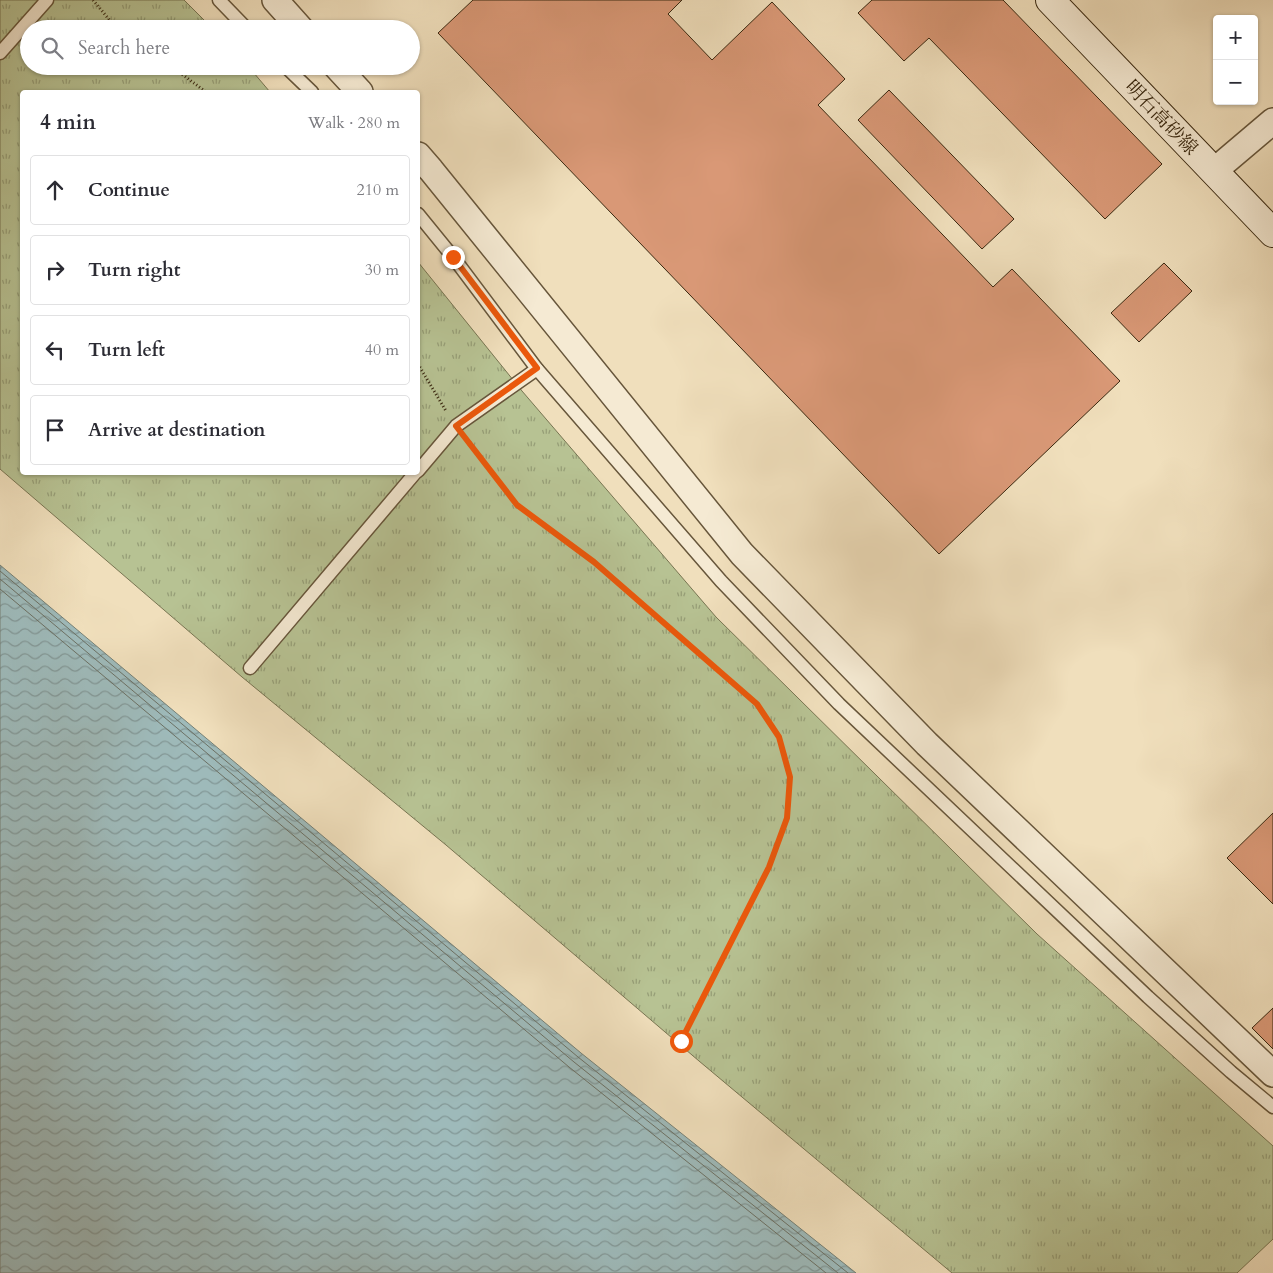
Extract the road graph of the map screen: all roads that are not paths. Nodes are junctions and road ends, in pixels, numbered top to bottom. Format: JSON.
{"nodes":[{"id":1,"x":47,"y":0,"type":"edge"},
{"id":2,"x":219,"y":0,"type":"edge"},
{"id":3,"x":275,"y":0,"type":"edge"},
{"id":4,"x":1050,"y":0,"type":"edge"},
{"id":5,"x":29,"y":20,"type":"edge"},
{"id":6,"x":239,"y":20,"type":"edge"},
{"id":7,"x":293,"y":20,"type":"edge"},
{"id":8,"x":20,"y":30,"type":"edge"},
{"id":9,"x":0,"y":53,"type":"edge"},
{"id":10,"x":294,"y":75,"type":"edge"},
{"id":11,"x":344,"y":75,"type":"edge"},
{"id":12,"x":310,"y":90,"type":"edge"},
{"id":13,"x":358,"y":90,"type":"edge"},
{"id":14,"x":1273,"y":121,"type":"edge"},
{"id":15,"x":420,"y":157,"type":"edge"},
{"id":16,"x":1214,"y":171,"type":"junction"},
{"id":17,"x":420,"y":216,"type":"edge"},
{"id":18,"x":1273,"y":233,"type":"edge"},
{"id":19,"x":537,"y":368,"type":"junction"},
{"id":20,"x":420,"y":468,"type":"edge"},
{"id":21,"x":414,"y":475,"type":"edge"},
{"id":22,"x":250,"y":668,"type":"dead end"},
{"id":23,"x":1273,"y":1074,"type":"edge"},
{"id":24,"x":1273,"y":1107,"type":"edge"}],
"edges":[{"from":1,"to":5,"type":"lane"},
{"from":2,"to":6,"type":"lane"},
{"from":3,"to":7,"type":"street"},
{"from":4,"to":16,"type":"main road","name":"明石高砂線"},
{"from":8,"to":9,"type":"lane"},
{"from":10,"to":12,"type":"lane"},
{"from":11,"to":13,"type":"street"},
{"from":14,"to":16,"type":"street"},
{"from":15,"to":23,"type":"street"},
{"from":16,"to":18,"type":"main road","name":"明石高砂線"},
{"from":17,"to":19,"type":"lane"},
{"from":19,"to":20,"type":"lane"},
{"from":19,"to":24,"type":"lane"},
{"from":21,"to":22,"type":"lane"}]}
